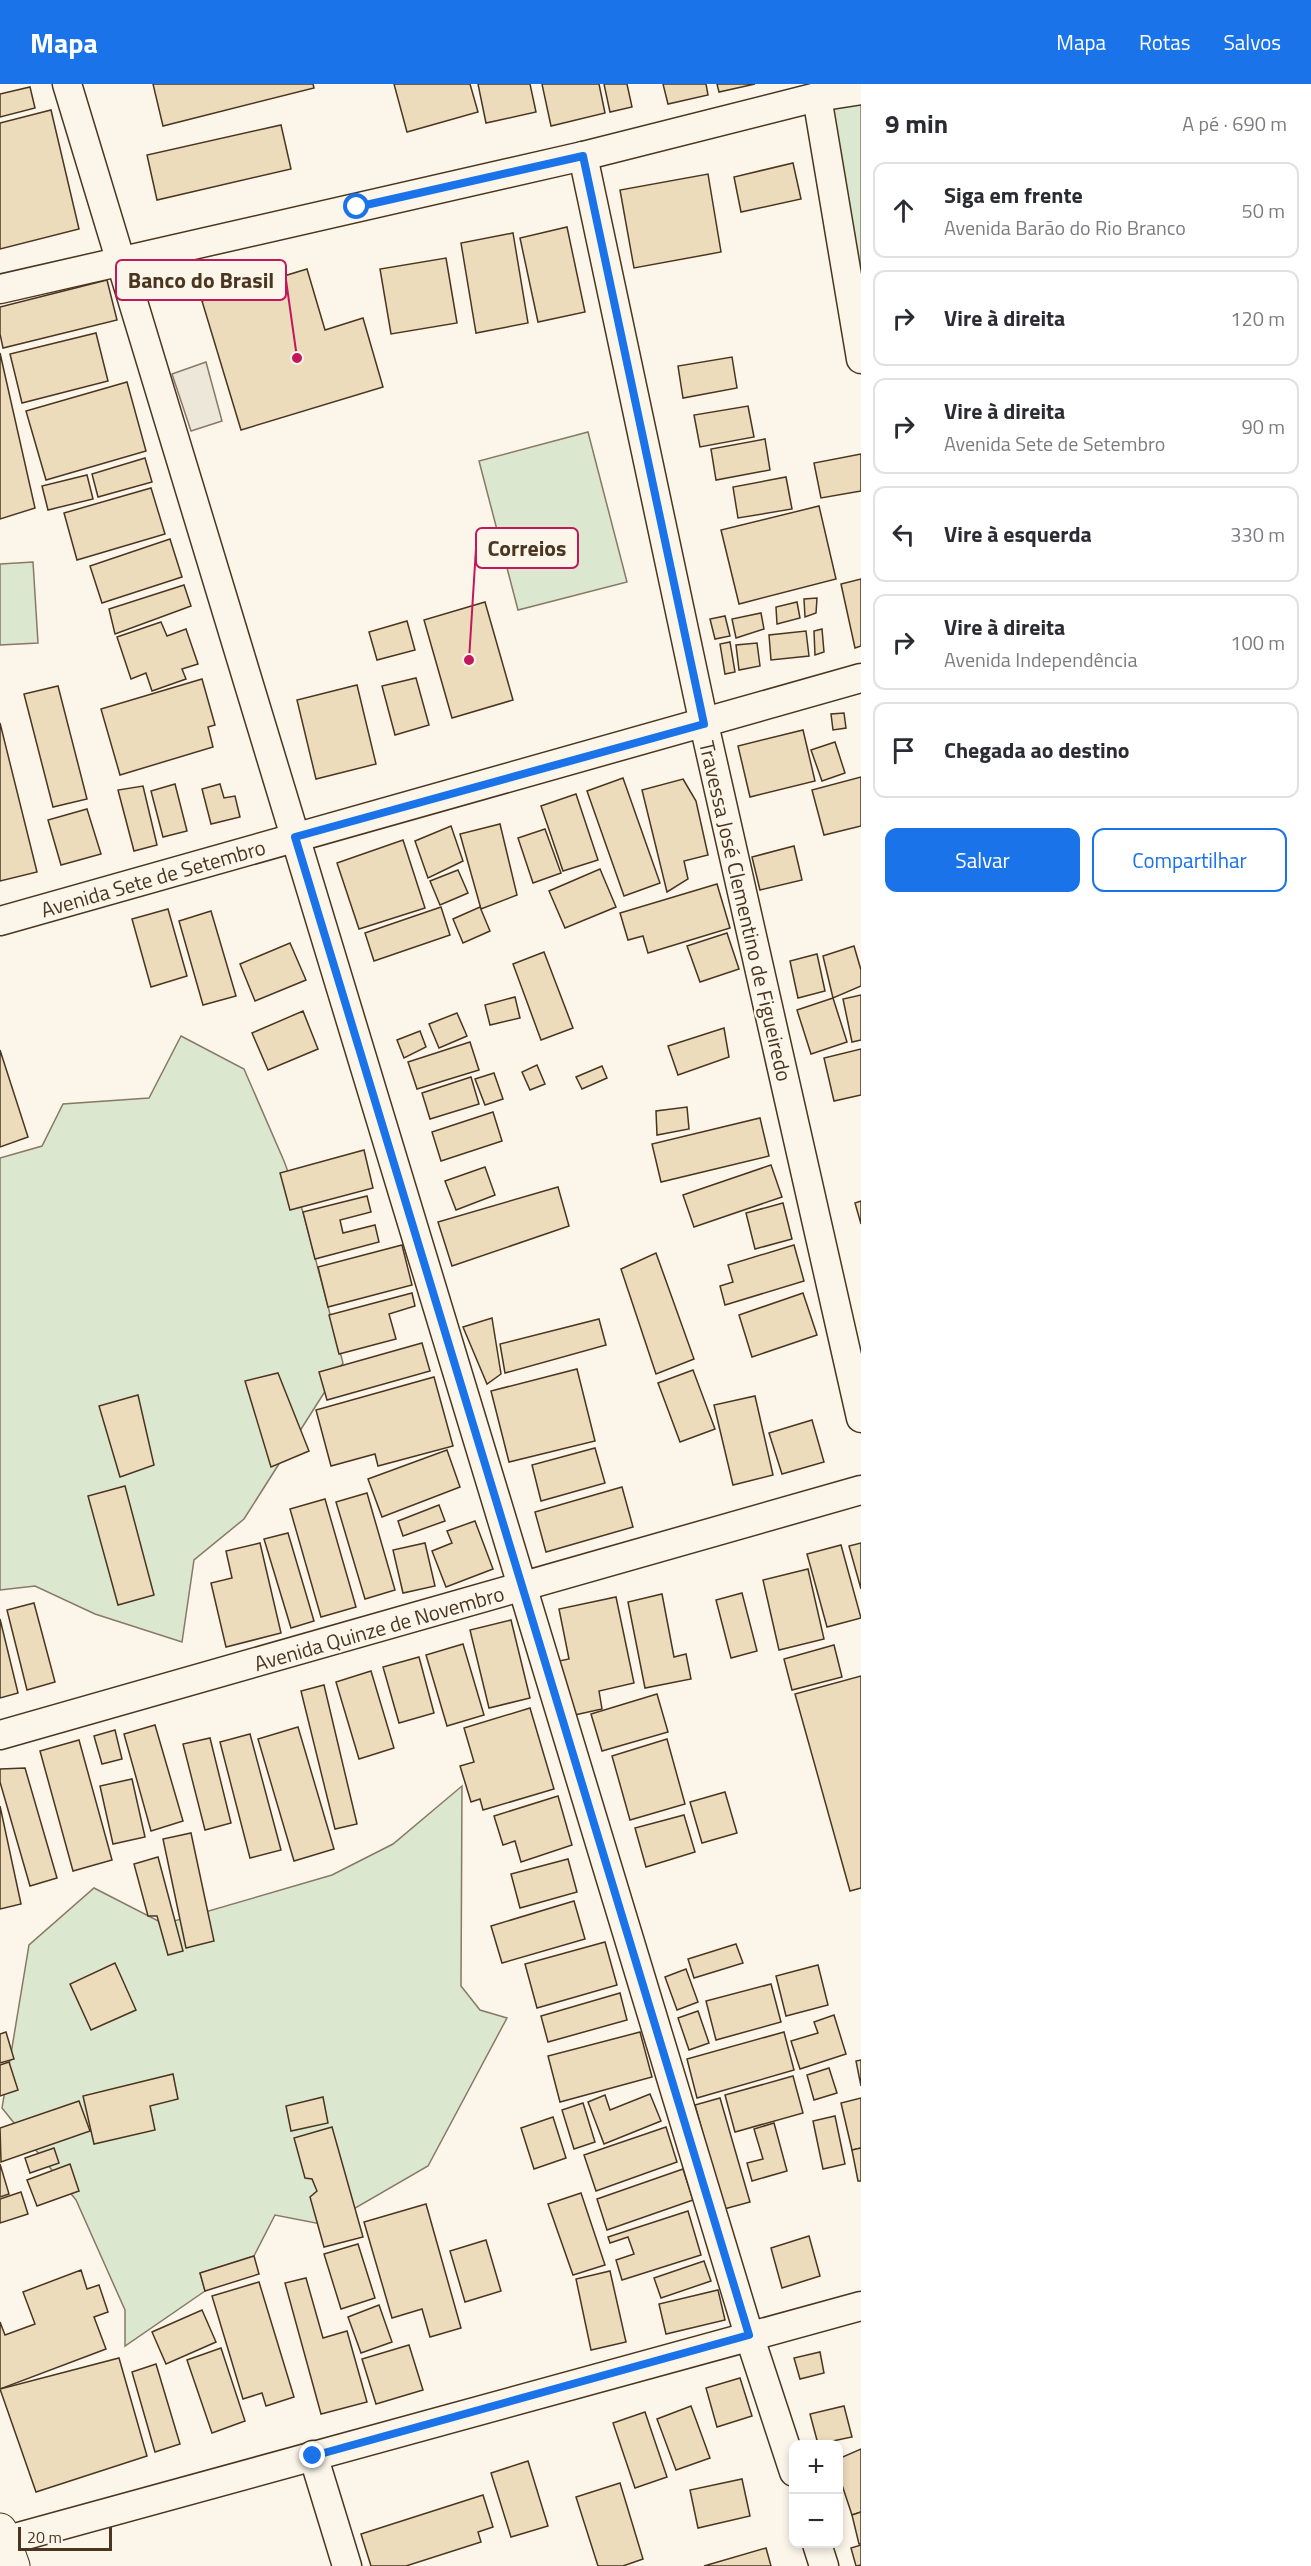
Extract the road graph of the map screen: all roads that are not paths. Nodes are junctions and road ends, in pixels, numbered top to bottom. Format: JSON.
{"nodes":[{"id":1,"x":67,"y":84,"type":"edge"},
{"id":2,"x":861,"y":90,"type":"edge"},
{"id":3,"x":816,"y":97,"type":"junction"},
{"id":4,"x":583,"y":156,"type":"junction"},
{"id":5,"x":122,"y":260,"type":"junction"},
{"id":6,"x":0,"y":290,"type":"edge"},
{"id":7,"x":860,"y":351,"type":"edge"},
{"id":8,"x":861,"y":678,"type":"edge"},
{"id":9,"x":704,"y":724,"type":"junction"},
{"id":10,"x":295,"y":837,"type":"junction"},
{"id":11,"x":0,"y":921,"type":"edge"},
{"id":12,"x":861,"y":1418,"type":"edge"},
{"id":13,"x":861,"y":1490,"type":"edge"},
{"id":14,"x":523,"y":1588,"type":"junction"},
{"id":15,"x":0,"y":1735,"type":"edge"},
{"id":16,"x":861,"y":2306,"type":"edge"},
{"id":17,"x":749,"y":2335,"type":"junction"},
{"id":18,"x":313,"y":2456,"type":"junction"},
{"id":19,"x":789,"y":2457,"type":"edge"},
{"id":20,"x":4,"y":2545,"type":"edge"},
{"id":21,"x":818,"y":2548,"type":"edge"},
{"id":22,"x":347,"y":2566,"type":"edge"},
{"id":23,"x":824,"y":2566,"type":"edge"}],
"edges":[{"from":1,"to":5,"type":"street"},
{"from":2,"to":3,"type":"street"},
{"from":3,"to":4,"type":"street"},
{"from":3,"to":7,"type":"street"},
{"from":4,"to":5,"type":"street"},
{"from":4,"to":9,"type":"street","name":"Travessa José Clementino de Figueiredo"},
{"from":5,"to":6,"type":"street"},
{"from":5,"to":10,"type":"street"},
{"from":8,"to":9,"type":"street","name":"Avenida Sete de Setembro"},
{"from":9,"to":10,"type":"street","name":"Avenida Sete de Setembro"},
{"from":9,"to":12,"type":"street","name":"Travessa José Clementino de Figueiredo"},
{"from":10,"to":11,"type":"street","name":"Avenida Sete de Setembro"},
{"from":10,"to":14,"type":"street"},
{"from":13,"to":14,"type":"street","name":"Avenida Quinze de Novembro"},
{"from":14,"to":15,"type":"street","name":"Avenida Quinze de Novembro"},
{"from":14,"to":17,"type":"street"},
{"from":16,"to":17,"type":"street"},
{"from":17,"to":18,"type":"street"},
{"from":17,"to":19,"type":"street"},
{"from":18,"to":20,"type":"street"},
{"from":18,"to":22,"type":"street"},
{"from":21,"to":23,"type":"street"}]}
